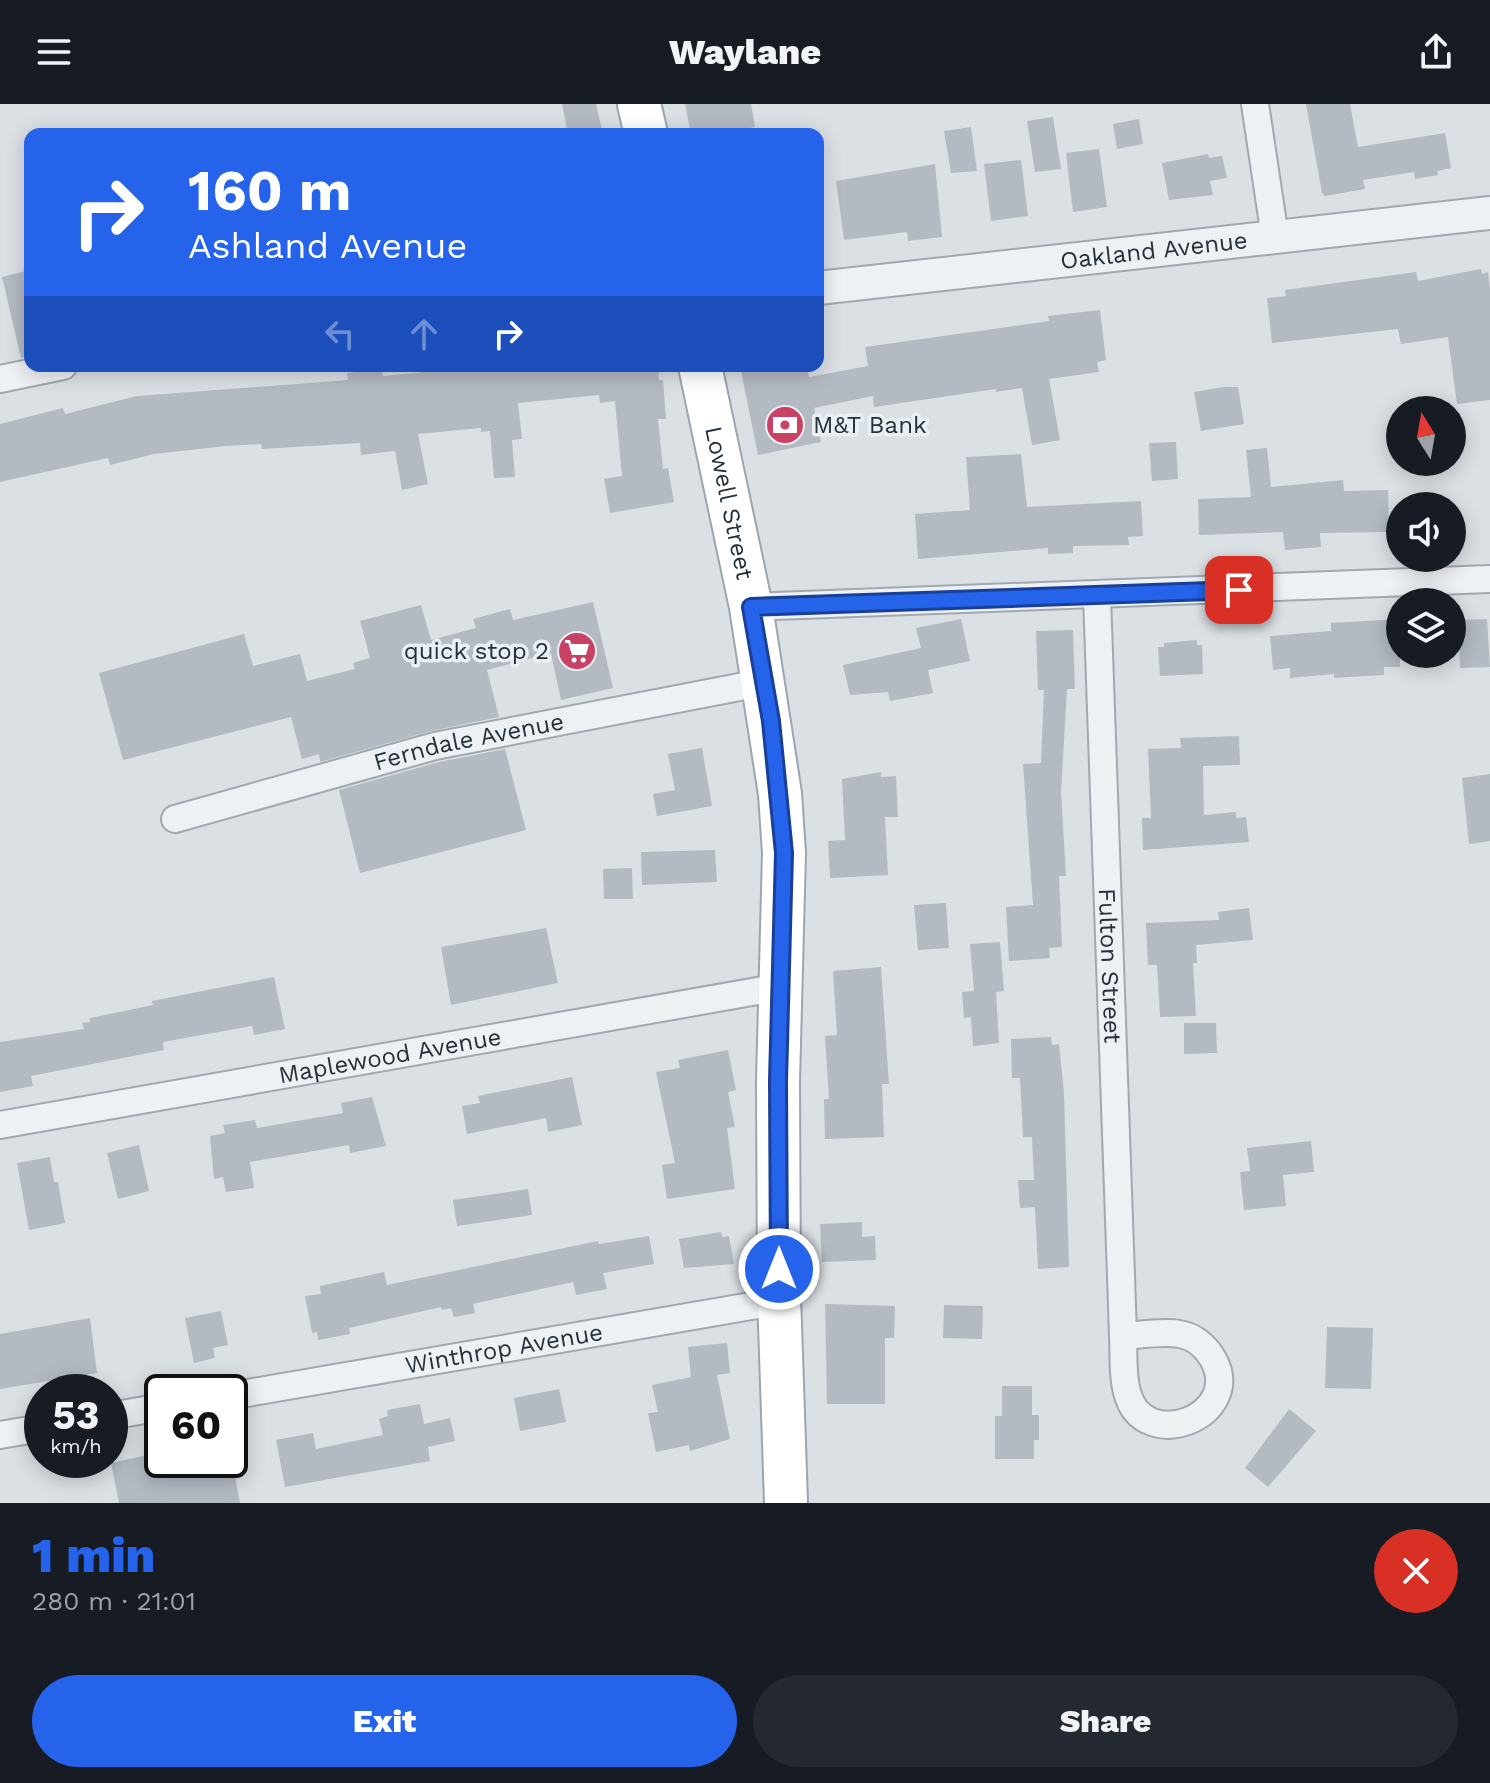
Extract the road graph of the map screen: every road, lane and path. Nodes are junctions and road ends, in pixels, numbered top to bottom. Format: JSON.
{"nodes":[{"id":1,"x":639,"y":104,"type":"edge"},
{"id":2,"x":1255,"y":104,"type":"edge"},
{"id":3,"x":645,"y":128,"type":"edge"},
{"id":4,"x":1490,"y":213,"type":"edge"},
{"id":5,"x":1275,"y":237,"type":"junction"},
{"id":6,"x":824,"y":287,"type":"edge"},
{"id":7,"x":34,"y":372,"type":"edge"},
{"id":8,"x":701,"y":372,"type":"edge"},
{"id":9,"x":0,"y":379,"type":"edge"},
{"id":10,"x":1490,"y":579,"type":"edge"},
{"id":11,"x":1097,"y":596,"type":"junction"},
{"id":12,"x":751,"y":607,"type":"junction"},
{"id":13,"x":765,"y":682,"type":"junction"},
{"id":14,"x":175,"y":819,"type":"dead end"},
{"id":15,"x":780,"y":987,"type":"junction"},
{"id":16,"x":0,"y":1125,"type":"edge"},
{"id":17,"x":780,"y":1301,"type":"junction"},
{"id":18,"x":1123,"y":1336,"type":"dead end"},
{"id":19,"x":248,"y":1393,"type":"edge"},
{"id":20,"x":24,"y":1431,"type":"edge"},
{"id":21,"x":0,"y":1435,"type":"edge"},
{"id":22,"x":786,"y":1503,"type":"edge"}],
"edges":[{"from":1,"to":3,"type":"main road"},
{"from":2,"to":5,"type":"street"},
{"from":4,"to":5,"type":"street","name":"Oakland Avenue"},
{"from":5,"to":6,"type":"street","name":"Oakland Avenue"},
{"from":7,"to":9,"type":"street"},
{"from":8,"to":12,"type":"main road","name":"Lowell Street"},
{"from":10,"to":11,"type":"street"},
{"from":11,"to":12,"type":"street"},
{"from":11,"to":18,"type":"street","name":"Fulton Street"},
{"from":12,"to":13,"type":"main road","name":"Lowell Street"},
{"from":13,"to":14,"type":"street","name":"Ferndale Avenue"},
{"from":13,"to":15,"type":"main road","name":"Lowell Street"},
{"from":15,"to":16,"type":"street","name":"Maplewood Avenue"},
{"from":15,"to":17,"type":"main road","name":"Lowell Street"},
{"from":17,"to":19,"type":"street","name":"Winthrop Avenue"},
{"from":17,"to":22,"type":"main road","name":"Lowell Street"},
{"from":20,"to":21,"type":"street"}]}
